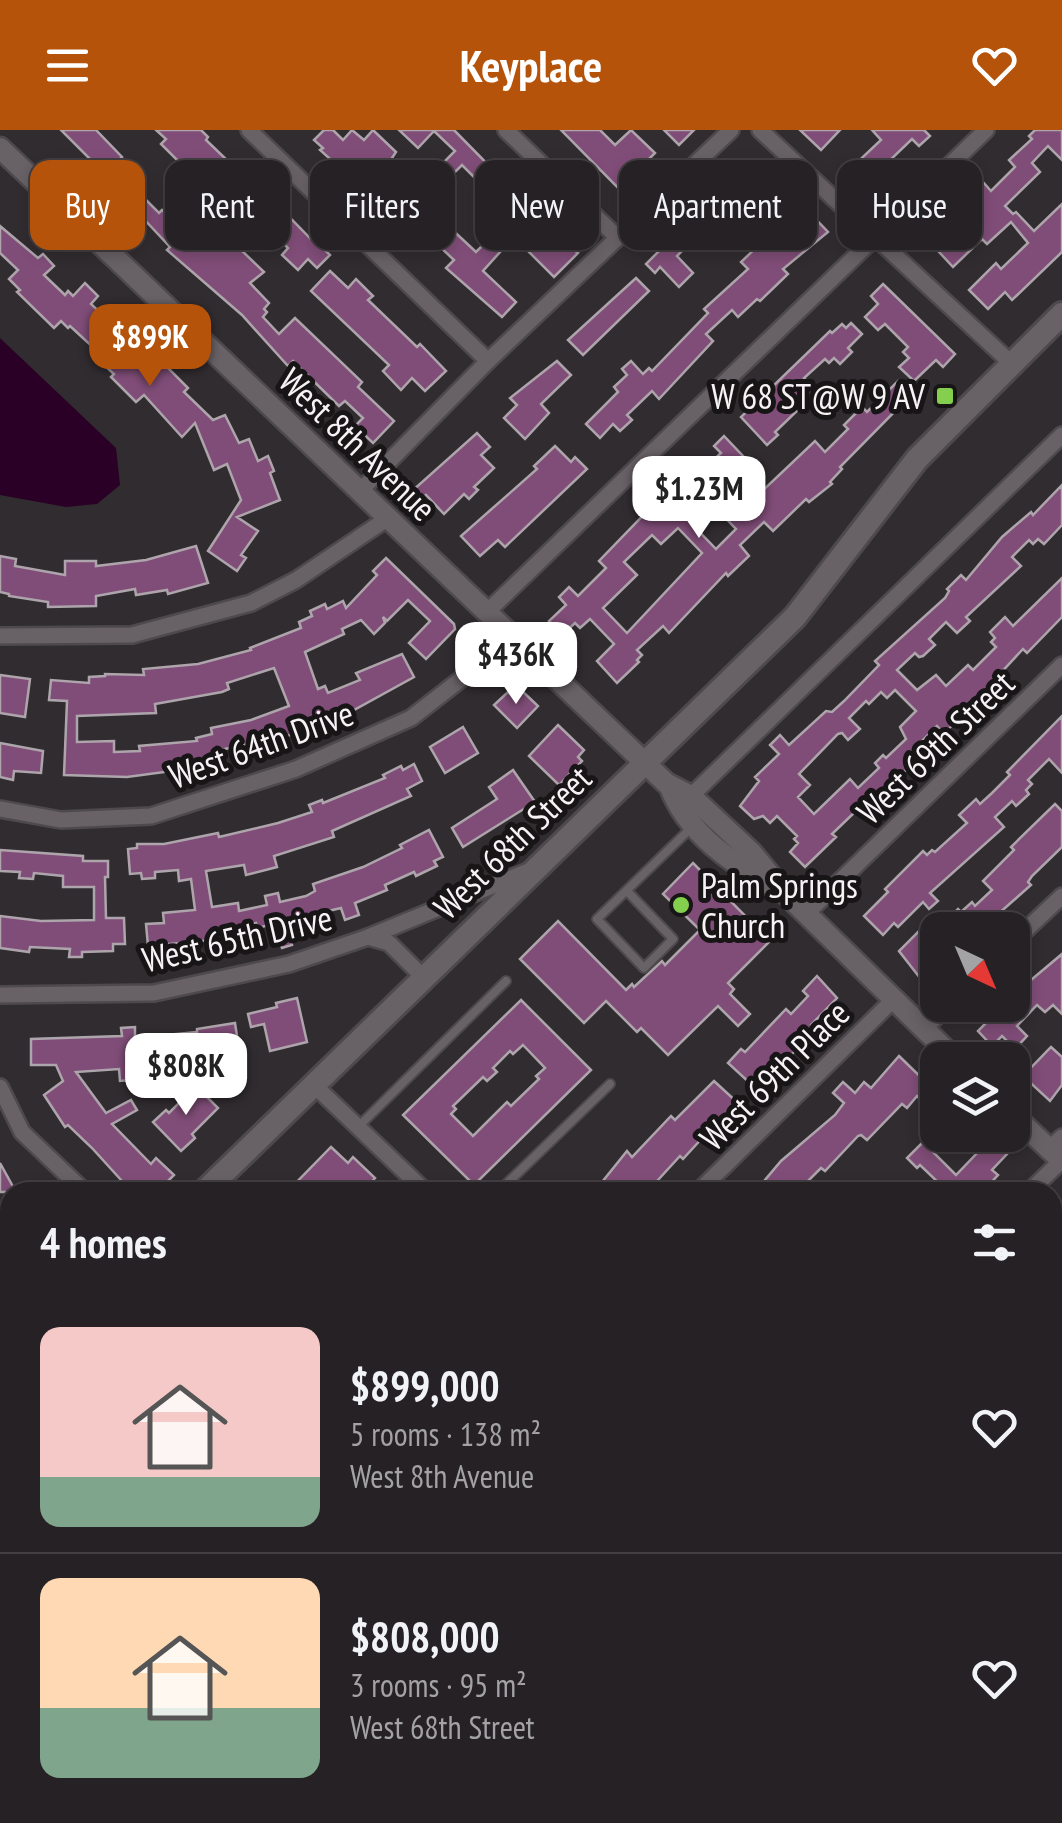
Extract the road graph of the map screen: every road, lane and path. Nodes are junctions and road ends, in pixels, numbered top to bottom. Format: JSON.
{"nodes":[{"id":1,"x":249,"y":130,"type":"edge"},
{"id":2,"x":506,"y":130,"type":"edge"},
{"id":3,"x":730,"y":130,"type":"edge"},
{"id":4,"x":760,"y":130,"type":"edge"},
{"id":5,"x":986,"y":130,"type":"edge"},
{"id":6,"x":0,"y":148,"type":"edge"},
{"id":7,"x":955,"y":160,"type":"edge"},
{"id":8,"x":837,"y":200,"type":"edge"},
{"id":9,"x":618,"y":238,"type":"junction"},
{"id":10,"x":861,"y":250,"type":"edge"},
{"id":11,"x":892,"y":250,"type":"edge"},
{"id":12,"x":1062,"y":314,"type":"edge"},
{"id":13,"x":488,"y":361,"type":"junction"},
{"id":14,"x":1011,"y":363,"type":"junction"},
{"id":15,"x":1062,"y":435,"type":"edge"},
{"id":16,"x":360,"y":491,"type":"junction"},
{"id":17,"x":388,"y":518,"type":"junction"},
{"id":18,"x":487,"y":612,"type":"junction"},
{"id":19,"x":0,"y":636,"type":"edge"},
{"id":20,"x":514,"y":638,"type":"junction"},
{"id":21,"x":1062,"y":666,"type":"edge"},
{"id":22,"x":644,"y":762,"type":"junction"},
{"id":23,"x":670,"y":787,"type":"junction"},
{"id":24,"x":691,"y":796,"type":"junction"},
{"id":25,"x":0,"y":809,"type":"edge"},
{"id":26,"x":694,"y":826,"type":"junction"},
{"id":27,"x":534,"y":868,"type":"junction"},
{"id":28,"x":627,"y":891,"type":"junction"},
{"id":29,"x":785,"y":893,"type":"junction"},
{"id":30,"x":1062,"y":896,"type":"edge"},
{"id":31,"x":806,"y":914,"type":"junction"},
{"id":32,"x":1030,"y":927,"type":"edge"},
{"id":33,"x":368,"y":937,"type":"junction"},
{"id":34,"x":423,"y":977,"type":"junction"},
{"id":35,"x":506,"y":981,"type":"dead end"},
{"id":36,"x":0,"y":995,"type":"edge"},
{"id":37,"x":893,"y":1000,"type":"junction"},
{"id":38,"x":931,"y":1022,"type":"edge"},
{"id":39,"x":924,"y":1029,"type":"junction"},
{"id":40,"x":937,"y":1042,"type":"edge"},
{"id":41,"x":314,"y":1084,"type":"junction"},
{"id":42,"x":610,"y":1084,"type":"dead end"},
{"id":43,"x":0,"y":1087,"type":"edge"},
{"id":44,"x":358,"y":1127,"type":"junction"},
{"id":45,"x":1030,"y":1129,"type":"edge"},
{"id":46,"x":1059,"y":1152,"type":"edge"},
{"id":47,"x":74,"y":1182,"type":"edge"},
{"id":48,"x":214,"y":1182,"type":"edge"},
{"id":49,"x":416,"y":1182,"type":"edge"},
{"id":50,"x":508,"y":1182,"type":"edge"},
{"id":51,"x":708,"y":1182,"type":"edge"},
{"id":52,"x":1036,"y":1182,"type":"edge"}],
"edges":[{"from":1,"to":13,"type":"street"},
{"from":2,"to":9,"type":"street"},
{"from":3,"to":9,"type":"street"},
{"from":4,"to":8,"type":"street"},
{"from":5,"to":7,"type":"street"},
{"from":6,"to":16,"type":"street","name":"West 8th Avenue"},
{"from":9,"to":13,"type":"street"},
{"from":10,"to":18,"type":"street"},
{"from":11,"to":14,"type":"street"},
{"from":12,"to":14,"type":"main road","name":"West 68th Street"},
{"from":13,"to":16,"type":"street"},
{"from":14,"to":22,"type":"main road","name":"West 68th Street"},
{"from":15,"to":24,"type":"street"},
{"from":16,"to":17,"type":"street","name":"West 8th Avenue"},
{"from":17,"to":18,"type":"street","name":"West 8th Avenue"},
{"from":17,"to":19,"type":"street"},
{"from":18,"to":20,"type":"street","name":"West 8th Avenue"},
{"from":20,"to":22,"type":"street","name":"West 8th Avenue"},
{"from":20,"to":25,"type":"street","name":"West 64th Drive"},
{"from":21,"to":31,"type":"street","name":"West 69th Street"},
{"from":22,"to":23,"type":"street","name":"West 8th Avenue"},
{"from":22,"to":27,"type":"main road","name":"West 68th Street"},
{"from":23,"to":24,"type":"street","name":"West 8th Avenue"},
{"from":23,"to":26,"type":"street","name":"West 8th Avenue"},
{"from":24,"to":29,"type":"street","name":"West 8th Avenue"},
{"from":26,"to":28,"type":"lane"},
{"from":26,"to":29,"type":"street","name":"West 8th Avenue"},
{"from":27,"to":33,"type":"street","name":"West 65th Drive"},
{"from":27,"to":34,"type":"main road","name":"West 68th Street"},
{"from":28,"to":28,"type":"lane"},
{"from":29,"to":31,"type":"street","name":"West 8th Avenue"},
{"from":30,"to":32,"type":"street"},
{"from":31,"to":37,"type":"street","name":"West 8th Avenue"},
{"from":33,"to":34,"type":"street","name":"West 65th Drive"},
{"from":33,"to":36,"type":"street","name":"West 65th Drive"},
{"from":34,"to":41,"type":"main road","name":"West 68th Street"},
{"from":35,"to":44,"type":"lane"},
{"from":37,"to":39,"type":"street","name":"West 8th Avenue"},
{"from":37,"to":51,"type":"street","name":"West 69th Place"},
{"from":38,"to":39,"type":"street"},
{"from":39,"to":40,"type":"street","name":"West 8th Avenue"},
{"from":41,"to":44,"type":"street"},
{"from":41,"to":48,"type":"main road","name":"West 68th Street"},
{"from":42,"to":50,"type":"lane"},
{"from":43,"to":47,"type":"street"},
{"from":44,"to":49,"type":"street"},
{"from":45,"to":46,"type":"street"},
{"from":46,"to":52,"type":"street"}]}
